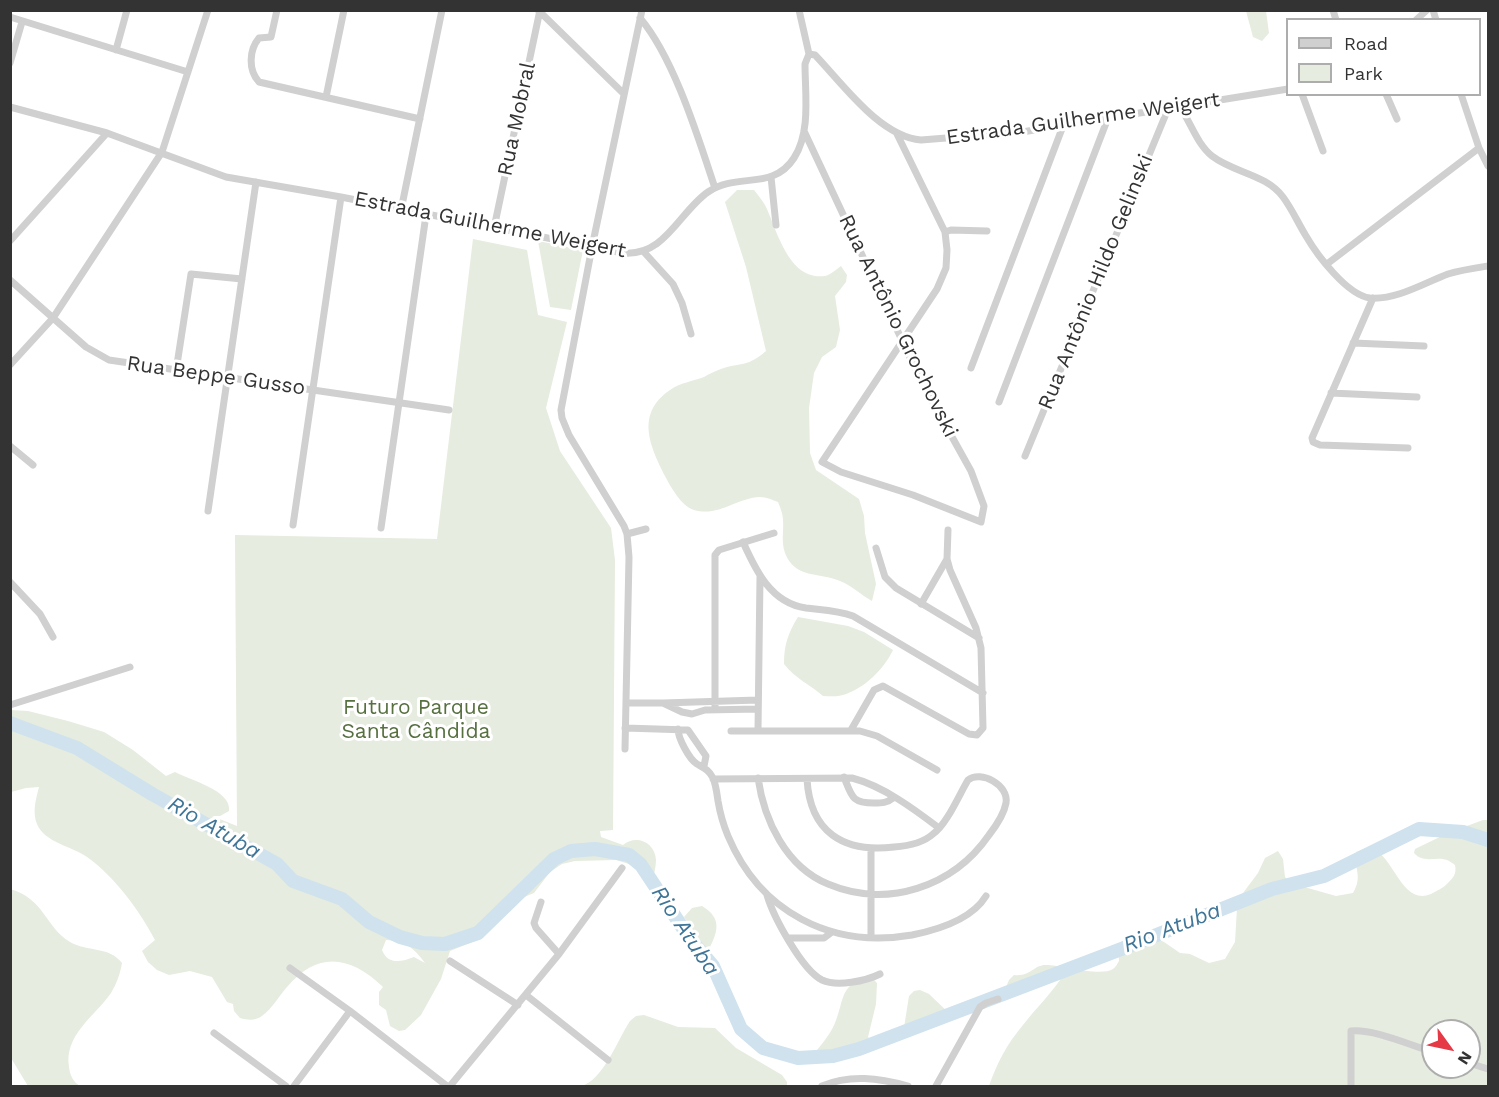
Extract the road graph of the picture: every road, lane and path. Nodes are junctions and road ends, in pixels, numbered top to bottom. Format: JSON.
{"nodes":[{"id":1,"x":127,"y":10,"type":"edge"},
{"id":2,"x":208,"y":10,"type":"edge"},
{"id":3,"x":277,"y":10,"type":"edge"},
{"id":4,"x":344,"y":10,"type":"edge"},
{"id":5,"x":442,"y":10,"type":"edge"},
{"id":6,"x":799,"y":10,"type":"edge"},
{"id":7,"x":540,"y":11,"type":"edge"},
{"id":8,"x":641,"y":14,"type":"edge"},
{"id":9,"x":10,"y":17,"type":"edge"},
{"id":10,"x":22,"y":22,"type":"junction"},
{"id":11,"x":116,"y":50,"type":"junction"},
{"id":12,"x":810,"y":54,"type":"junction"},
{"id":13,"x":10,"y":63,"type":"edge"},
{"id":14,"x":188,"y":72,"type":"junction"},
{"id":15,"x":1286,"y":89,"type":"edge"},
{"id":16,"x":624,"y":94,"type":"junction"},
{"id":17,"x":1303,"y":96,"type":"edge"},
{"id":18,"x":1387,"y":96,"type":"edge"},
{"id":19,"x":1462,"y":96,"type":"edge"},
{"id":20,"x":326,"y":97,"type":"junction"},
{"id":21,"x":1180,"y":107,"type":"junction"},
{"id":22,"x":13,"y":108,"type":"edge"},
{"id":23,"x":1168,"y":109,"type":"junction"},
{"id":24,"x":10,"y":115,"type":"edge"},
{"id":25,"x":420,"y":118,"type":"junction"},
{"id":26,"x":1108,"y":118,"type":"junction"},
{"id":27,"x":1397,"y":119,"type":"dead end"},
{"id":28,"x":1063,"y":126,"type":"junction"},
{"id":29,"x":804,"y":131,"type":"junction"},
{"id":30,"x":107,"y":133,"type":"junction"},
{"id":31,"x":897,"y":134,"type":"junction"},
{"id":32,"x":1479,"y":148,"type":"junction"},
{"id":33,"x":1323,"y":151,"type":"dead end"},
{"id":34,"x":162,"y":152,"type":"junction"},
{"id":35,"x":1488,"y":166,"type":"edge"},
{"id":36,"x":771,"y":177,"type":"junction"},
{"id":37,"x":256,"y":182,"type":"junction"},
{"id":38,"x":715,"y":188,"type":"junction"},
{"id":39,"x":341,"y":197,"type":"junction"},
{"id":40,"x":401,"y":210,"type":"junction"},
{"id":41,"x":426,"y":215,"type":"junction"},
{"id":42,"x":776,"y":225,"type":"dead end"},
{"id":43,"x":494,"y":228,"type":"junction"},
{"id":44,"x":987,"y":231,"type":"dead end"},
{"id":45,"x":945,"y":232,"type":"junction"},
{"id":46,"x":10,"y":241,"type":"edge"},
{"id":47,"x":592,"y":247,"type":"junction"},
{"id":48,"x":644,"y":251,"type":"junction"},
{"id":49,"x":1327,"y":264,"type":"junction"},
{"id":50,"x":1488,"y":266,"type":"edge"},
{"id":51,"x":242,"y":279,"type":"junction"},
{"id":52,"x":10,"y":280,"type":"edge"},
{"id":53,"x":1373,"y":298,"type":"junction"},
{"id":54,"x":53,"y":318,"type":"junction"},
{"id":55,"x":691,"y":334,"type":"dead end"},
{"id":56,"x":902,"y":341,"type":"junction"},
{"id":57,"x":1353,"y":343,"type":"junction"},
{"id":58,"x":1424,"y":346,"type":"dead end"},
{"id":59,"x":10,"y":365,"type":"edge"},
{"id":60,"x":971,"y":368,"type":"dead end"},
{"id":61,"x":176,"y":371,"type":"junction"},
{"id":62,"x":228,"y":378,"type":"junction"},
{"id":63,"x":312,"y":391,"type":"junction"},
{"id":64,"x":1331,"y":393,"type":"junction"},
{"id":65,"x":1417,"y":397,"type":"dead end"},
{"id":66,"x":999,"y":402,"type":"dead end"},
{"id":67,"x":399,"y":403,"type":"junction"},
{"id":68,"x":449,"y":410,"type":"dead end"},
{"id":69,"x":10,"y":446,"type":"edge"},
{"id":70,"x":1408,"y":448,"type":"dead end"},
{"id":71,"x":1025,"y":456,"type":"dead end"},
{"id":72,"x":33,"y":465,"type":"dead end"},
{"id":73,"x":208,"y":511,"type":"dead end"},
{"id":74,"x":292,"y":525,"type":"dead end"},
{"id":75,"x":381,"y":528,"type":"dead end"},
{"id":76,"x":646,"y":530,"type":"dead end"},
{"id":77,"x":948,"y":530,"type":"dead end"},
{"id":78,"x":774,"y":533,"type":"dead end"},
{"id":79,"x":627,"y":534,"type":"junction"},
{"id":80,"x":743,"y":543,"type":"junction"},
{"id":81,"x":876,"y":548,"type":"dead end"},
{"id":82,"x":948,"y":559,"type":"junction"},
{"id":83,"x":760,"y":577,"type":"junction"},
{"id":84,"x":10,"y":582,"type":"edge"},
{"id":85,"x":921,"y":604,"type":"junction"},
{"id":86,"x":53,"y":636,"type":"dead end"},
{"id":87,"x":979,"y":638,"type":"junction"},
{"id":88,"x":130,"y":667,"type":"dead end"},
{"id":89,"x":983,"y":693,"type":"junction"},
{"id":90,"x":715,"y":700,"type":"junction"},
{"id":91,"x":758,"y":700,"type":"junction"},
{"id":92,"x":688,"y":701,"type":"junction"},
{"id":93,"x":663,"y":703,"type":"junction"},
{"id":94,"x":626,"y":704,"type":"junction"},
{"id":95,"x":10,"y":705,"type":"edge"},
{"id":96,"x":758,"y":709,"type":"junction"},
{"id":97,"x":715,"y":710,"type":"junction"},
{"id":98,"x":687,"y":713,"type":"junction"},
{"id":99,"x":625,"y":728,"type":"junction"},
{"id":100,"x":678,"y":729,"type":"junction"},
{"id":101,"x":758,"y":730,"type":"junction"},
{"id":102,"x":851,"y":730,"type":"junction"},
{"id":103,"x":731,"y":731,"type":"dead end"},
{"id":104,"x":625,"y":750,"type":"dead end"},
{"id":105,"x":704,"y":766,"type":"junction"},
{"id":106,"x":937,"y":770,"type":"dead end"},
{"id":107,"x":844,"y":777,"type":"junction"},
{"id":108,"x":759,"y":778,"type":"junction"},
{"id":109,"x":713,"y":779,"type":"junction"},
{"id":110,"x":807,"y":779,"type":"junction"},
{"id":111,"x":893,"y":798,"type":"junction"},
{"id":112,"x":939,"y":828,"type":"junction"},
{"id":113,"x":871,"y":848,"type":"junction"},
{"id":114,"x":622,"y":868,"type":"dead end"},
{"id":115,"x":872,"y":894,"type":"junction"},
{"id":116,"x":767,"y":895,"type":"junction"},
{"id":117,"x":986,"y":896,"type":"dead end"},
{"id":118,"x":541,"y":902,"type":"dead end"},
{"id":119,"x":832,"y":932,"type":"junction"},
{"id":120,"x":788,"y":938,"type":"junction"},
{"id":121,"x":871,"y":938,"type":"junction"},
{"id":122,"x":559,"y":954,"type":"junction"},
{"id":123,"x":450,"y":961,"type":"dead end"},
{"id":124,"x":290,"y":968,"type":"dead end"},
{"id":125,"x":880,"y":974,"type":"dead end"},
{"id":126,"x":526,"y":995,"type":"junction"},
{"id":127,"x":998,"y":999,"type":"dead end"},
{"id":128,"x":518,"y":1005,"type":"junction"},
{"id":129,"x":350,"y":1011,"type":"junction"},
{"id":130,"x":214,"y":1034,"type":"dead end"},
{"id":131,"x":1421,"y":1048,"type":"edge"},
{"id":132,"x":608,"y":1060,"type":"dead end"},
{"id":133,"x":286,"y":1086,"type":"edge"},
{"id":134,"x":294,"y":1086,"type":"edge"},
{"id":135,"x":449,"y":1086,"type":"edge"},
{"id":136,"x":822,"y":1086,"type":"edge"},
{"id":137,"x":908,"y":1086,"type":"edge"},
{"id":138,"x":936,"y":1086,"type":"edge"},
{"id":139,"x":1350,"y":1086,"type":"edge"}],
"edges":[{"from":1,"to":11,"type":"street"},
{"from":2,"to":14,"type":"street"},
{"from":3,"to":20,"type":"street"},
{"from":4,"to":20,"type":"street"},
{"from":5,"to":25,"type":"street"},
{"from":6,"to":12,"type":"street"},
{"from":7,"to":16,"type":"street"},
{"from":7,"to":43,"type":"street","name":"Rua Mobral"},
{"from":8,"to":16,"type":"street"},
{"from":8,"to":38,"type":"street"},
{"from":9,"to":10,"type":"street"},
{"from":10,"to":11,"type":"street"},
{"from":10,"to":13,"type":"street"},
{"from":11,"to":14,"type":"street"},
{"from":12,"to":29,"type":"street","name":"Estrada Guilherme Weigert"},
{"from":12,"to":31,"type":"street","name":"Estrada Guilherme Weigert"},
{"from":14,"to":34,"type":"street"},
{"from":15,"to":21,"type":"street","name":"Estrada Guilherme Weigert"},
{"from":16,"to":47,"type":"street"},
{"from":17,"to":33,"type":"street"},
{"from":18,"to":27,"type":"street"},
{"from":19,"to":32,"type":"street"},
{"from":20,"to":25,"type":"street"},
{"from":21,"to":23,"type":"street","name":"Estrada Guilherme Weigert"},
{"from":21,"to":49,"type":"street"},
{"from":22,"to":24,"type":"street"},
{"from":22,"to":30,"type":"street","name":"Estrada Guilherme Weigert"},
{"from":23,"to":26,"type":"street","name":"Estrada Guilherme Weigert"},
{"from":23,"to":71,"type":"street","name":"Rua Antônio Hildo Gelinski"},
{"from":25,"to":40,"type":"street"},
{"from":26,"to":28,"type":"street","name":"Estrada Guilherme Weigert"},
{"from":26,"to":66,"type":"street"},
{"from":28,"to":31,"type":"street","name":"Estrada Guilherme Weigert"},
{"from":28,"to":60,"type":"street"},
{"from":29,"to":36,"type":"street","name":"Estrada Guilherme Weigert"},
{"from":29,"to":56,"type":"street","name":"Rua Antônio Grochovski"},
{"from":30,"to":34,"type":"street","name":"Estrada Guilherme Weigert"},
{"from":30,"to":46,"type":"street"},
{"from":31,"to":45,"type":"street"},
{"from":32,"to":35,"type":"street"},
{"from":32,"to":49,"type":"street"},
{"from":34,"to":37,"type":"street","name":"Estrada Guilherme Weigert"},
{"from":34,"to":54,"type":"street"},
{"from":36,"to":38,"type":"street","name":"Estrada Guilherme Weigert"},
{"from":36,"to":42,"type":"street"},
{"from":37,"to":39,"type":"street","name":"Estrada Guilherme Weigert"},
{"from":37,"to":51,"type":"street"},
{"from":38,"to":48,"type":"street","name":"Estrada Guilherme Weigert"},
{"from":39,"to":40,"type":"street","name":"Estrada Guilherme Weigert"},
{"from":39,"to":63,"type":"street"},
{"from":40,"to":41,"type":"street","name":"Estrada Guilherme Weigert"},
{"from":41,"to":43,"type":"street","name":"Estrada Guilherme Weigert"},
{"from":41,"to":67,"type":"street"},
{"from":43,"to":47,"type":"street","name":"Estrada Guilherme Weigert"},
{"from":44,"to":45,"type":"street"},
{"from":45,"to":56,"type":"street"},
{"from":47,"to":48,"type":"street","name":"Estrada Guilherme Weigert"},
{"from":47,"to":79,"type":"street"},
{"from":48,"to":55,"type":"street"},
{"from":49,"to":53,"type":"street"},
{"from":50,"to":53,"type":"street"},
{"from":51,"to":61,"type":"street"},
{"from":51,"to":62,"type":"street"},
{"from":52,"to":54,"type":"street","name":"Rua Beppe Gusso"},
{"from":53,"to":57,"type":"street"},
{"from":54,"to":59,"type":"street"},
{"from":54,"to":61,"type":"street","name":"Rua Beppe Gusso"},
{"from":56,"to":56,"type":"street","name":"Rua Antônio Grochovski"},
{"from":57,"to":58,"type":"street"},
{"from":57,"to":64,"type":"street"},
{"from":61,"to":62,"type":"street","name":"Rua Beppe Gusso"},
{"from":62,"to":63,"type":"street","name":"Rua Beppe Gusso"},
{"from":62,"to":73,"type":"street"},
{"from":63,"to":67,"type":"street","name":"Rua Beppe Gusso"},
{"from":63,"to":74,"type":"street"},
{"from":64,"to":65,"type":"street"},
{"from":64,"to":70,"type":"street"},
{"from":67,"to":68,"type":"street","name":"Rua Beppe Gusso"},
{"from":67,"to":75,"type":"street"},
{"from":69,"to":72,"type":"street"},
{"from":76,"to":79,"type":"street"},
{"from":77,"to":82,"type":"street"},
{"from":78,"to":80,"type":"street"},
{"from":79,"to":94,"type":"street"},
{"from":80,"to":83,"type":"street"},
{"from":80,"to":90,"type":"street"},
{"from":81,"to":85,"type":"street"},
{"from":82,"to":85,"type":"street"},
{"from":82,"to":87,"type":"street"},
{"from":83,"to":89,"type":"street"},
{"from":83,"to":91,"type":"street"},
{"from":84,"to":86,"type":"street"},
{"from":85,"to":87,"type":"street"},
{"from":87,"to":89,"type":"street"},
{"from":88,"to":95,"type":"street"},
{"from":89,"to":102,"type":"street"},
{"from":90,"to":91,"type":"street"},
{"from":90,"to":92,"type":"street"},
{"from":90,"to":97,"type":"street"},
{"from":91,"to":96,"type":"street"},
{"from":92,"to":93,"type":"street"},
{"from":92,"to":98,"type":"street"},
{"from":93,"to":94,"type":"street"},
{"from":93,"to":98,"type":"street"},
{"from":94,"to":99,"type":"street"},
{"from":96,"to":97,"type":"street"},
{"from":96,"to":101,"type":"street"},
{"from":97,"to":98,"type":"street"},
{"from":99,"to":100,"type":"street"},
{"from":99,"to":104,"type":"street"},
{"from":100,"to":105,"type":"street"},
{"from":100,"to":105,"type":"street"},
{"from":101,"to":102,"type":"street"},
{"from":101,"to":103,"type":"street"},
{"from":102,"to":106,"type":"street"},
{"from":105,"to":109,"type":"street"},
{"from":107,"to":110,"type":"street"},
{"from":107,"to":111,"type":"street"},
{"from":107,"to":111,"type":"street"},
{"from":108,"to":109,"type":"street"},
{"from":108,"to":110,"type":"street"},
{"from":108,"to":115,"type":"street"},
{"from":109,"to":116,"type":"street"},
{"from":110,"to":113,"type":"street"},
{"from":111,"to":112,"type":"street"},
{"from":112,"to":113,"type":"street"},
{"from":112,"to":115,"type":"street"},
{"from":113,"to":115,"type":"street"},
{"from":114,"to":122,"type":"street"},
{"from":115,"to":121,"type":"street"},
{"from":116,"to":119,"type":"street"},
{"from":116,"to":120,"type":"street"},
{"from":117,"to":121,"type":"street"},
{"from":118,"to":122,"type":"street"},
{"from":119,"to":120,"type":"street"},
{"from":119,"to":121,"type":"street"},
{"from":120,"to":125,"type":"street"},
{"from":122,"to":126,"type":"street"},
{"from":123,"to":128,"type":"street"},
{"from":124,"to":129,"type":"street"},
{"from":126,"to":128,"type":"street"},
{"from":126,"to":132,"type":"street"},
{"from":127,"to":138,"type":"street"},
{"from":128,"to":135,"type":"street"},
{"from":129,"to":134,"type":"street"},
{"from":129,"to":135,"type":"street"},
{"from":130,"to":133,"type":"street"},
{"from":131,"to":139,"type":"street"},
{"from":136,"to":137,"type":"street"}]}
